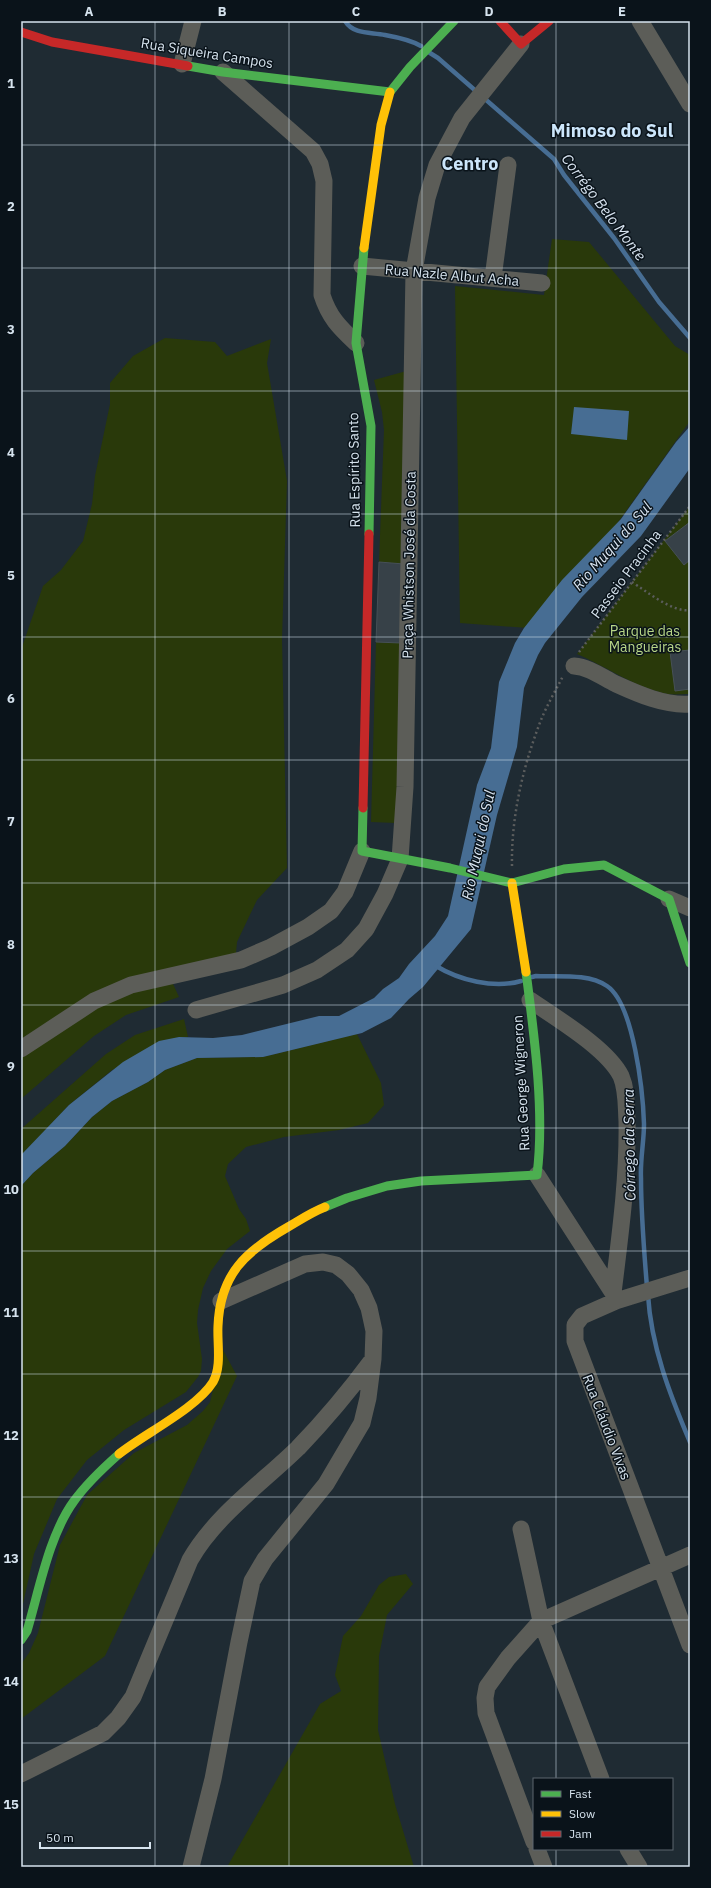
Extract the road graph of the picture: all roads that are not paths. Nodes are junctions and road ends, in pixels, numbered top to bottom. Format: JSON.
{"nodes":[{"id":1,"x":193,"y":21,"type":"edge"},
{"id":2,"x":454,"y":21,"type":"edge"},
{"id":3,"x":500,"y":21,"type":"edge"},
{"id":4,"x":549,"y":21,"type":"edge"},
{"id":5,"x":640,"y":21,"type":"edge"},
{"id":6,"x":21,"y":32,"type":"edge"},
{"id":7,"x":521,"y":44,"type":"junction"},
{"id":8,"x":182,"y":64,"type":"junction"},
{"id":9,"x":223,"y":72,"type":"junction"},
{"id":10,"x":390,"y":92,"type":"junction"},
{"id":11,"x":690,"y":104,"type":"edge"},
{"id":12,"x":508,"y":165,"type":"dead end"},
{"id":13,"x":362,"y":266,"type":"junction"},
{"id":14,"x":414,"y":271,"type":"junction"},
{"id":15,"x":493,"y":278,"type":"junction"},
{"id":16,"x":542,"y":283,"type":"dead end"},
{"id":17,"x":356,"y":343,"type":"junction"},
{"id":18,"x":575,"y":660,"type":"road end"},
{"id":19,"x":690,"y":704,"type":"edge"},
{"id":20,"x":362,"y":851,"type":"junction"},
{"id":21,"x":400,"y":859,"type":"junction"},
{"id":22,"x":512,"y":883,"type":"junction"},
{"id":23,"x":669,"y":899,"type":"junction"},
{"id":24,"x":690,"y":908,"type":"edge"},
{"id":25,"x":690,"y":963,"type":"edge"},
{"id":26,"x":530,"y":994,"type":"junction"},
{"id":27,"x":196,"y":1010,"type":"dead end"},
{"id":28,"x":21,"y":1049,"type":"edge"},
{"id":29,"x":537,"y":1175,"type":"junction"},
{"id":30,"x":690,"y":1278,"type":"edge"},
{"id":31,"x":614,"y":1297,"type":"junction"},
{"id":32,"x":221,"y":1301,"type":"junction"},
{"id":33,"x":373,"y":1359,"type":"junction"},
{"id":34,"x":521,"y":1529,"type":"dead end"},
{"id":35,"x":690,"y":1555,"type":"edge"},
{"id":36,"x":660,"y":1568,"type":"junction"},
{"id":37,"x":541,"y":1621,"type":"junction"},
{"id":38,"x":21,"y":1640,"type":"edge"},
{"id":39,"x":690,"y":1645,"type":"edge"},
{"id":40,"x":21,"y":1774,"type":"edge"},
{"id":41,"x":601,"y":1778,"type":"edge"},
{"id":42,"x":533,"y":1839,"type":"edge"},
{"id":43,"x":537,"y":1850,"type":"edge"},
{"id":44,"x":629,"y":1850,"type":"edge"},
{"id":45,"x":191,"y":1867,"type":"edge"},
{"id":46,"x":544,"y":1867,"type":"edge"},
{"id":47,"x":639,"y":1867,"type":"edge"}],
"edges":[{"from":1,"to":8,"type":"street"},
{"from":2,"to":10,"type":"main road","name":"Rua Espírito Santo"},
{"from":3,"to":7,"type":"main road"},
{"from":4,"to":7,"type":"main road"},
{"from":5,"to":11,"type":"street"},
{"from":6,"to":8,"type":"main road","name":"Rua Siqueira Campos"},
{"from":7,"to":14,"type":"street","name":"Praça Whistson José da Costa"},
{"from":8,"to":9,"type":"main road","name":"Rua Siqueira Campos"},
{"from":9,"to":10,"type":"main road","name":"Rua Siqueira Campos"},
{"from":9,"to":17,"type":"street"},
{"from":10,"to":13,"type":"main road","name":"Rua Espírito Santo"},
{"from":12,"to":15,"type":"street"},
{"from":13,"to":14,"type":"street","name":"Rua Nazle Albut Acha"},
{"from":13,"to":17,"type":"main road","name":"Rua Espírito Santo"},
{"from":14,"to":15,"type":"street","name":"Rua Nazle Albut Acha"},
{"from":14,"to":21,"type":"street","name":"Praça Whistson José da Costa"},
{"from":15,"to":16,"type":"street","name":"Rua Nazle Albut Acha"},
{"from":17,"to":20,"type":"main road","name":"Rua Espírito Santo"},
{"from":18,"to":19,"type":"street"},
{"from":20,"to":21,"type":"main road"},
{"from":20,"to":28,"type":"street"},
{"from":21,"to":22,"type":"main road"},
{"from":21,"to":27,"type":"street","name":"Praça Whistson José da Costa"},
{"from":22,"to":23,"type":"main road"},
{"from":22,"to":26,"type":"main road","name":"Rua George Wigneron"},
{"from":23,"to":24,"type":"street"},
{"from":23,"to":25,"type":"main road"},
{"from":26,"to":29,"type":"main road","name":"Rua George Wigneron"},
{"from":26,"to":31,"type":"street"},
{"from":29,"to":31,"type":"street"},
{"from":29,"to":32,"type":"main road"},
{"from":30,"to":31,"type":"street","name":"Rua Cláudio Vivas"},
{"from":31,"to":36,"type":"street","name":"Rua Cláudio Vivas"},
{"from":32,"to":33,"type":"street"},
{"from":32,"to":38,"type":"main road"},
{"from":33,"to":40,"type":"street"},
{"from":33,"to":45,"type":"street"},
{"from":34,"to":37,"type":"street"},
{"from":35,"to":36,"type":"street"},
{"from":36,"to":37,"type":"street"},
{"from":36,"to":39,"type":"street","name":"Rua Cláudio Vivas"},
{"from":37,"to":41,"type":"street"},
{"from":37,"to":42,"type":"street"},
{"from":43,"to":46,"type":"street"},
{"from":44,"to":47,"type":"street"}]}
